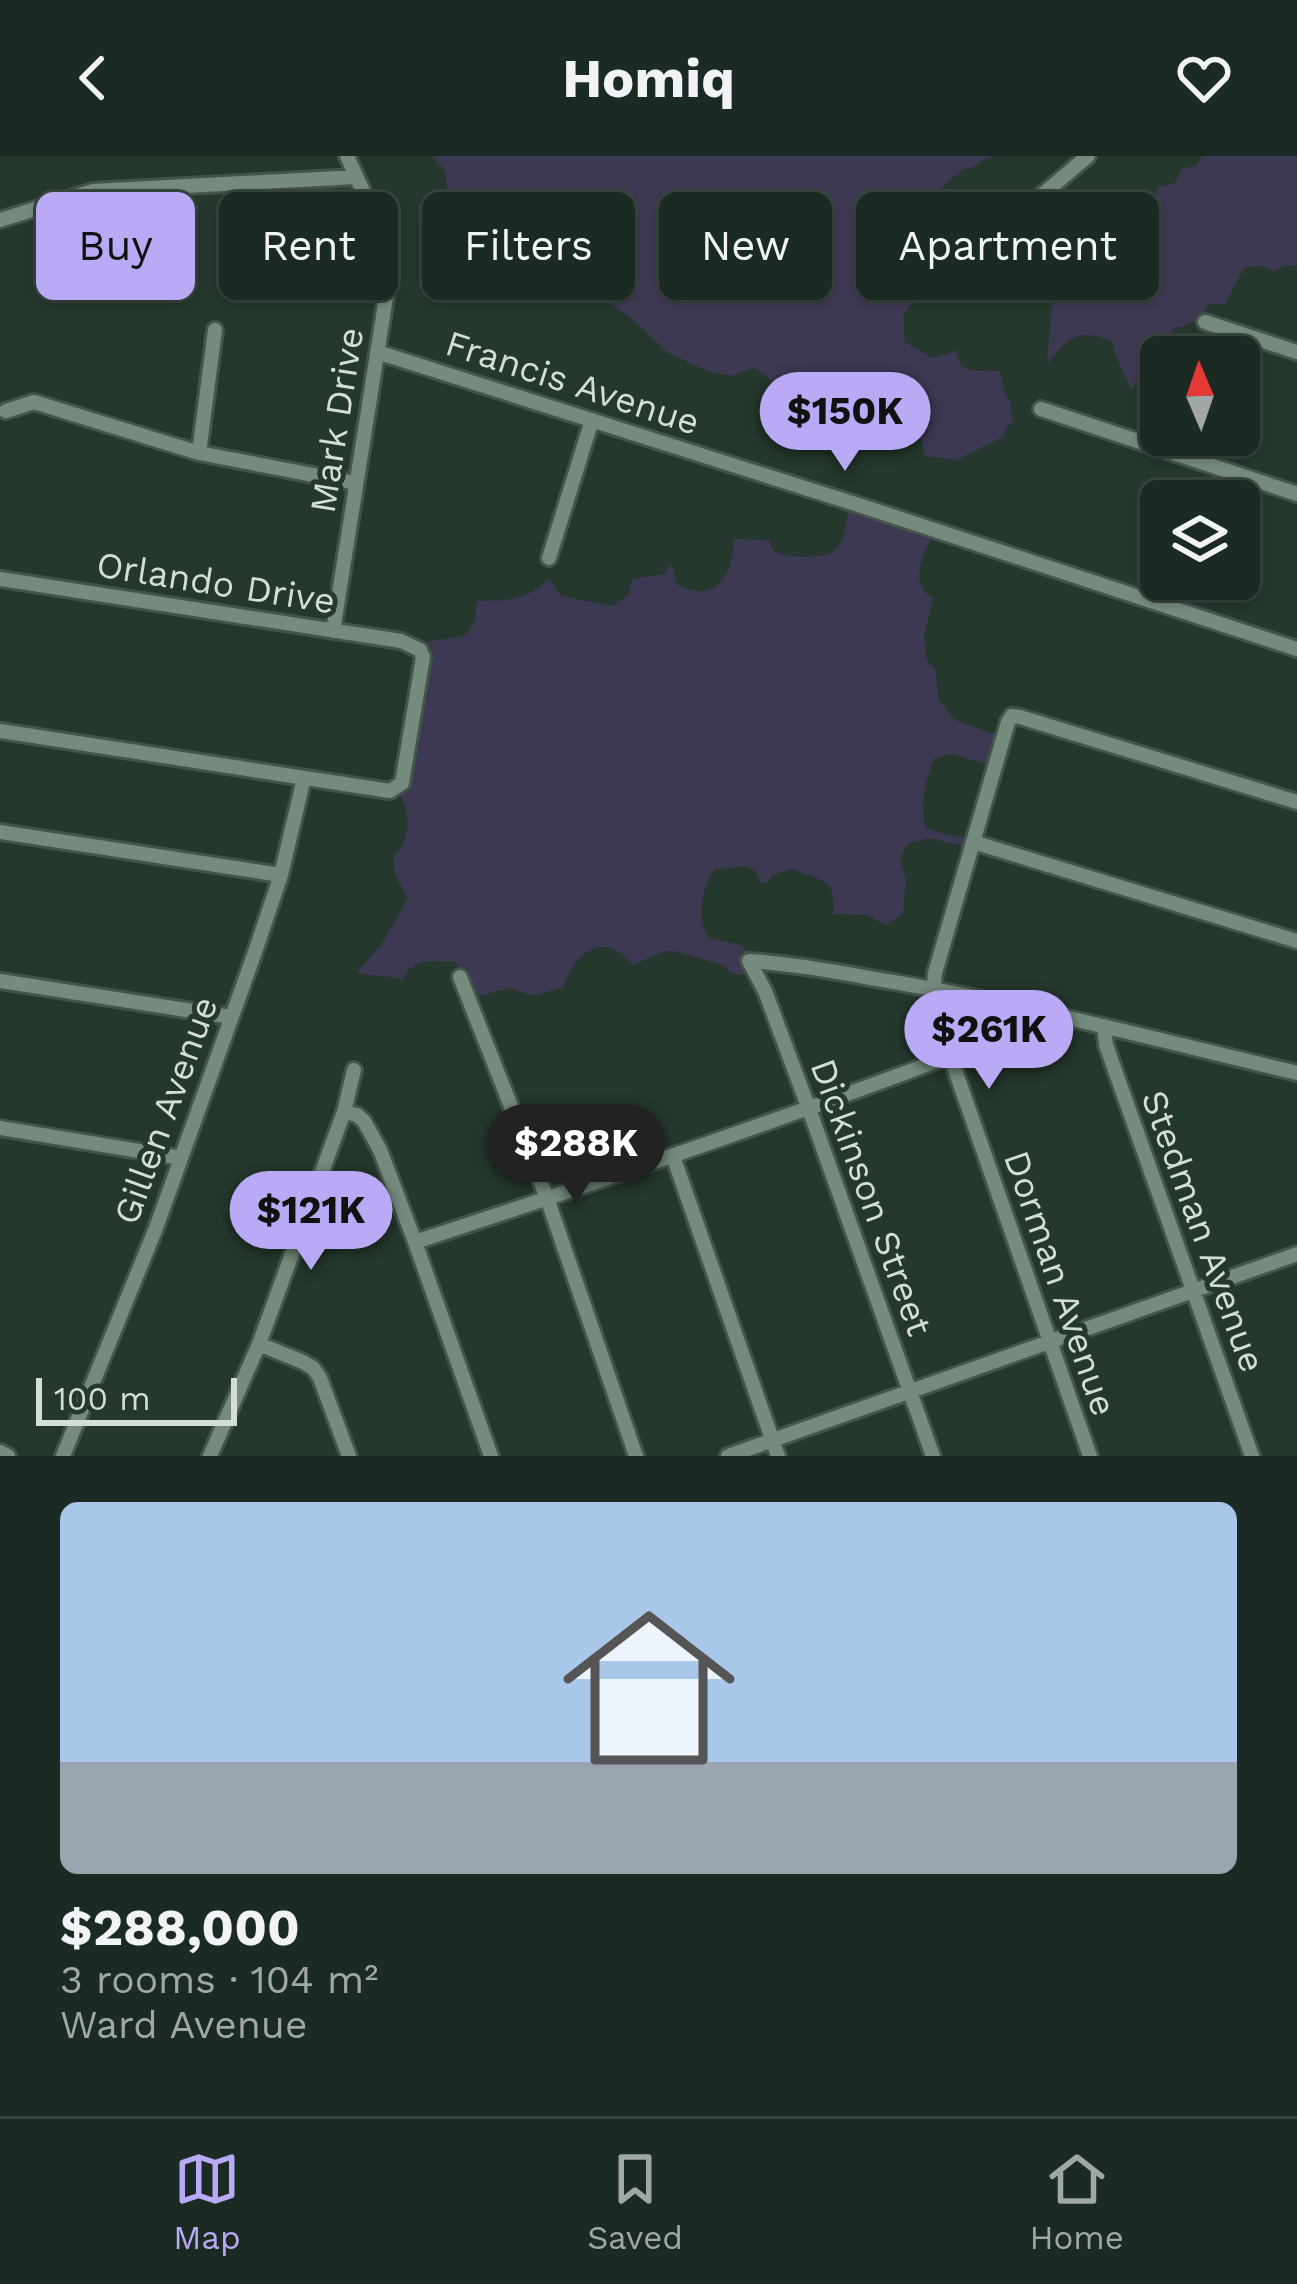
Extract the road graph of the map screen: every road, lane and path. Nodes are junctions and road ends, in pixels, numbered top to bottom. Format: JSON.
{"nodes":[{"id":1,"x":346,"y":156,"type":"edge"},
{"id":2,"x":1088,"y":156,"type":"edge"},
{"id":3,"x":356,"y":177,"type":"junction"},
{"id":4,"x":1045,"y":192,"type":"edge"},
{"id":5,"x":0,"y":220,"type":"edge"},
{"id":6,"x":1205,"y":322,"type":"dead end"},
{"id":7,"x":215,"y":330,"type":"dead end"},
{"id":8,"x":377,"y":352,"type":"junction"},
{"id":9,"x":1297,"y":352,"type":"edge"},
{"id":10,"x":1042,"y":409,"type":"dead end"},
{"id":11,"x":6,"y":411,"type":"dead end"},
{"id":12,"x":592,"y":420,"type":"junction"},
{"id":13,"x":199,"y":453,"type":"junction"},
{"id":14,"x":355,"y":483,"type":"junction"},
{"id":15,"x":1297,"y":494,"type":"edge"},
{"id":16,"x":549,"y":558,"type":"dead end"},
{"id":17,"x":0,"y":579,"type":"edge"},
{"id":18,"x":333,"y":631,"type":"junction"},
{"id":19,"x":1297,"y":649,"type":"edge"},
{"id":20,"x":0,"y":731,"type":"edge"},
{"id":21,"x":304,"y":778,"type":"junction"},
{"id":22,"x":1297,"y":802,"type":"edge"},
{"id":23,"x":0,"y":832,"type":"edge"},
{"id":24,"x":973,"y":842,"type":"junction"},
{"id":25,"x":281,"y":875,"type":"junction"},
{"id":26,"x":1297,"y":941,"type":"edge"},
{"id":27,"x":460,"y":977,"type":"dead end"},
{"id":28,"x":0,"y":981,"type":"edge"},
{"id":29,"x":932,"y":989,"type":"junction"},
{"id":30,"x":231,"y":1018,"type":"junction"},
{"id":31,"x":1104,"y":1026,"type":"junction"},
{"id":32,"x":950,"y":1056,"type":"junction"},
{"id":33,"x":354,"y":1070,"type":"dead end"},
{"id":34,"x":1297,"y":1073,"type":"edge"},
{"id":35,"x":809,"y":1109,"type":"junction"},
{"id":36,"x":344,"y":1112,"type":"junction"},
{"id":37,"x":0,"y":1128,"type":"edge"},
{"id":38,"x":673,"y":1156,"type":"junction"},
{"id":39,"x":181,"y":1158,"type":"junction"},
{"id":40,"x":547,"y":1198,"type":"junction"},
{"id":41,"x":415,"y":1242,"type":"junction"},
{"id":42,"x":1297,"y":1254,"type":"edge"},
{"id":43,"x":1193,"y":1289,"type":"junction"},
{"id":44,"x":1048,"y":1341,"type":"junction"},
{"id":45,"x":259,"y":1344,"type":"junction"},
{"id":46,"x":910,"y":1392,"type":"junction"},
{"id":47,"x":776,"y":1448,"type":"edge"},
{"id":48,"x":0,"y":1452,"type":"edge"},
{"id":49,"x":8,"y":1456,"type":"edge"},
{"id":50,"x":63,"y":1456,"type":"edge"},
{"id":51,"x":210,"y":1456,"type":"edge"},
{"id":52,"x":349,"y":1456,"type":"edge"},
{"id":53,"x":490,"y":1456,"type":"edge"},
{"id":54,"x":636,"y":1456,"type":"edge"},
{"id":55,"x":728,"y":1456,"type":"edge"},
{"id":56,"x":933,"y":1456,"type":"edge"},
{"id":57,"x":1090,"y":1456,"type":"edge"},
{"id":58,"x":1252,"y":1456,"type":"edge"}],
"edges":[{"from":1,"to":3,"type":"street","name":"Mark Drive"},
{"from":2,"to":4,"type":"street"},
{"from":3,"to":5,"type":"street"},
{"from":3,"to":8,"type":"street","name":"Mark Drive"},
{"from":6,"to":9,"type":"street"},
{"from":7,"to":13,"type":"street"},
{"from":8,"to":12,"type":"street","name":"Francis Avenue"},
{"from":8,"to":14,"type":"street","name":"Mark Drive"},
{"from":10,"to":15,"type":"street"},
{"from":11,"to":13,"type":"street"},
{"from":12,"to":16,"type":"street"},
{"from":12,"to":19,"type":"street","name":"Francis Avenue"},
{"from":13,"to":14,"type":"street"},
{"from":14,"to":18,"type":"street","name":"Mark Drive"},
{"from":17,"to":18,"type":"street","name":"Orlando Drive"},
{"from":18,"to":21,"type":"street","name":"Orlando Drive"},
{"from":20,"to":21,"type":"street"},
{"from":21,"to":25,"type":"street","name":"Gillen Avenue"},
{"from":22,"to":24,"type":"street","name":"Dorman Avenue"},
{"from":23,"to":25,"type":"street"},
{"from":24,"to":26,"type":"street"},
{"from":24,"to":29,"type":"street","name":"Dorman Avenue"},
{"from":25,"to":30,"type":"street","name":"Gillen Avenue"},
{"from":27,"to":40,"type":"street"},
{"from":28,"to":30,"type":"street"},
{"from":29,"to":31,"type":"street"},
{"from":29,"to":32,"type":"street","name":"Dorman Avenue"},
{"from":29,"to":35,"type":"street","name":"Dickinson Street"},
{"from":30,"to":39,"type":"street","name":"Gillen Avenue"},
{"from":31,"to":34,"type":"street"},
{"from":31,"to":43,"type":"street","name":"Stedman Avenue"},
{"from":32,"to":35,"type":"street"},
{"from":32,"to":44,"type":"street","name":"Dorman Avenue"},
{"from":33,"to":36,"type":"street"},
{"from":35,"to":38,"type":"street"},
{"from":35,"to":46,"type":"street","name":"Dickinson Street"},
{"from":36,"to":41,"type":"street"},
{"from":36,"to":45,"type":"street"},
{"from":37,"to":39,"type":"street"},
{"from":38,"to":40,"type":"street"},
{"from":38,"to":47,"type":"street"},
{"from":39,"to":50,"type":"street","name":"Gillen Avenue"},
{"from":40,"to":41,"type":"street"},
{"from":40,"to":54,"type":"street"},
{"from":41,"to":53,"type":"street"},
{"from":42,"to":43,"type":"street"},
{"from":43,"to":44,"type":"street"},
{"from":43,"to":58,"type":"street","name":"Stedman Avenue"},
{"from":44,"to":46,"type":"street"},
{"from":44,"to":57,"type":"street","name":"Dorman Avenue"},
{"from":45,"to":51,"type":"street"},
{"from":45,"to":52,"type":"street"},
{"from":46,"to":47,"type":"street"},
{"from":46,"to":56,"type":"street","name":"Dickinson Street"},
{"from":47,"to":55,"type":"street"},
{"from":48,"to":49,"type":"street"}]}
